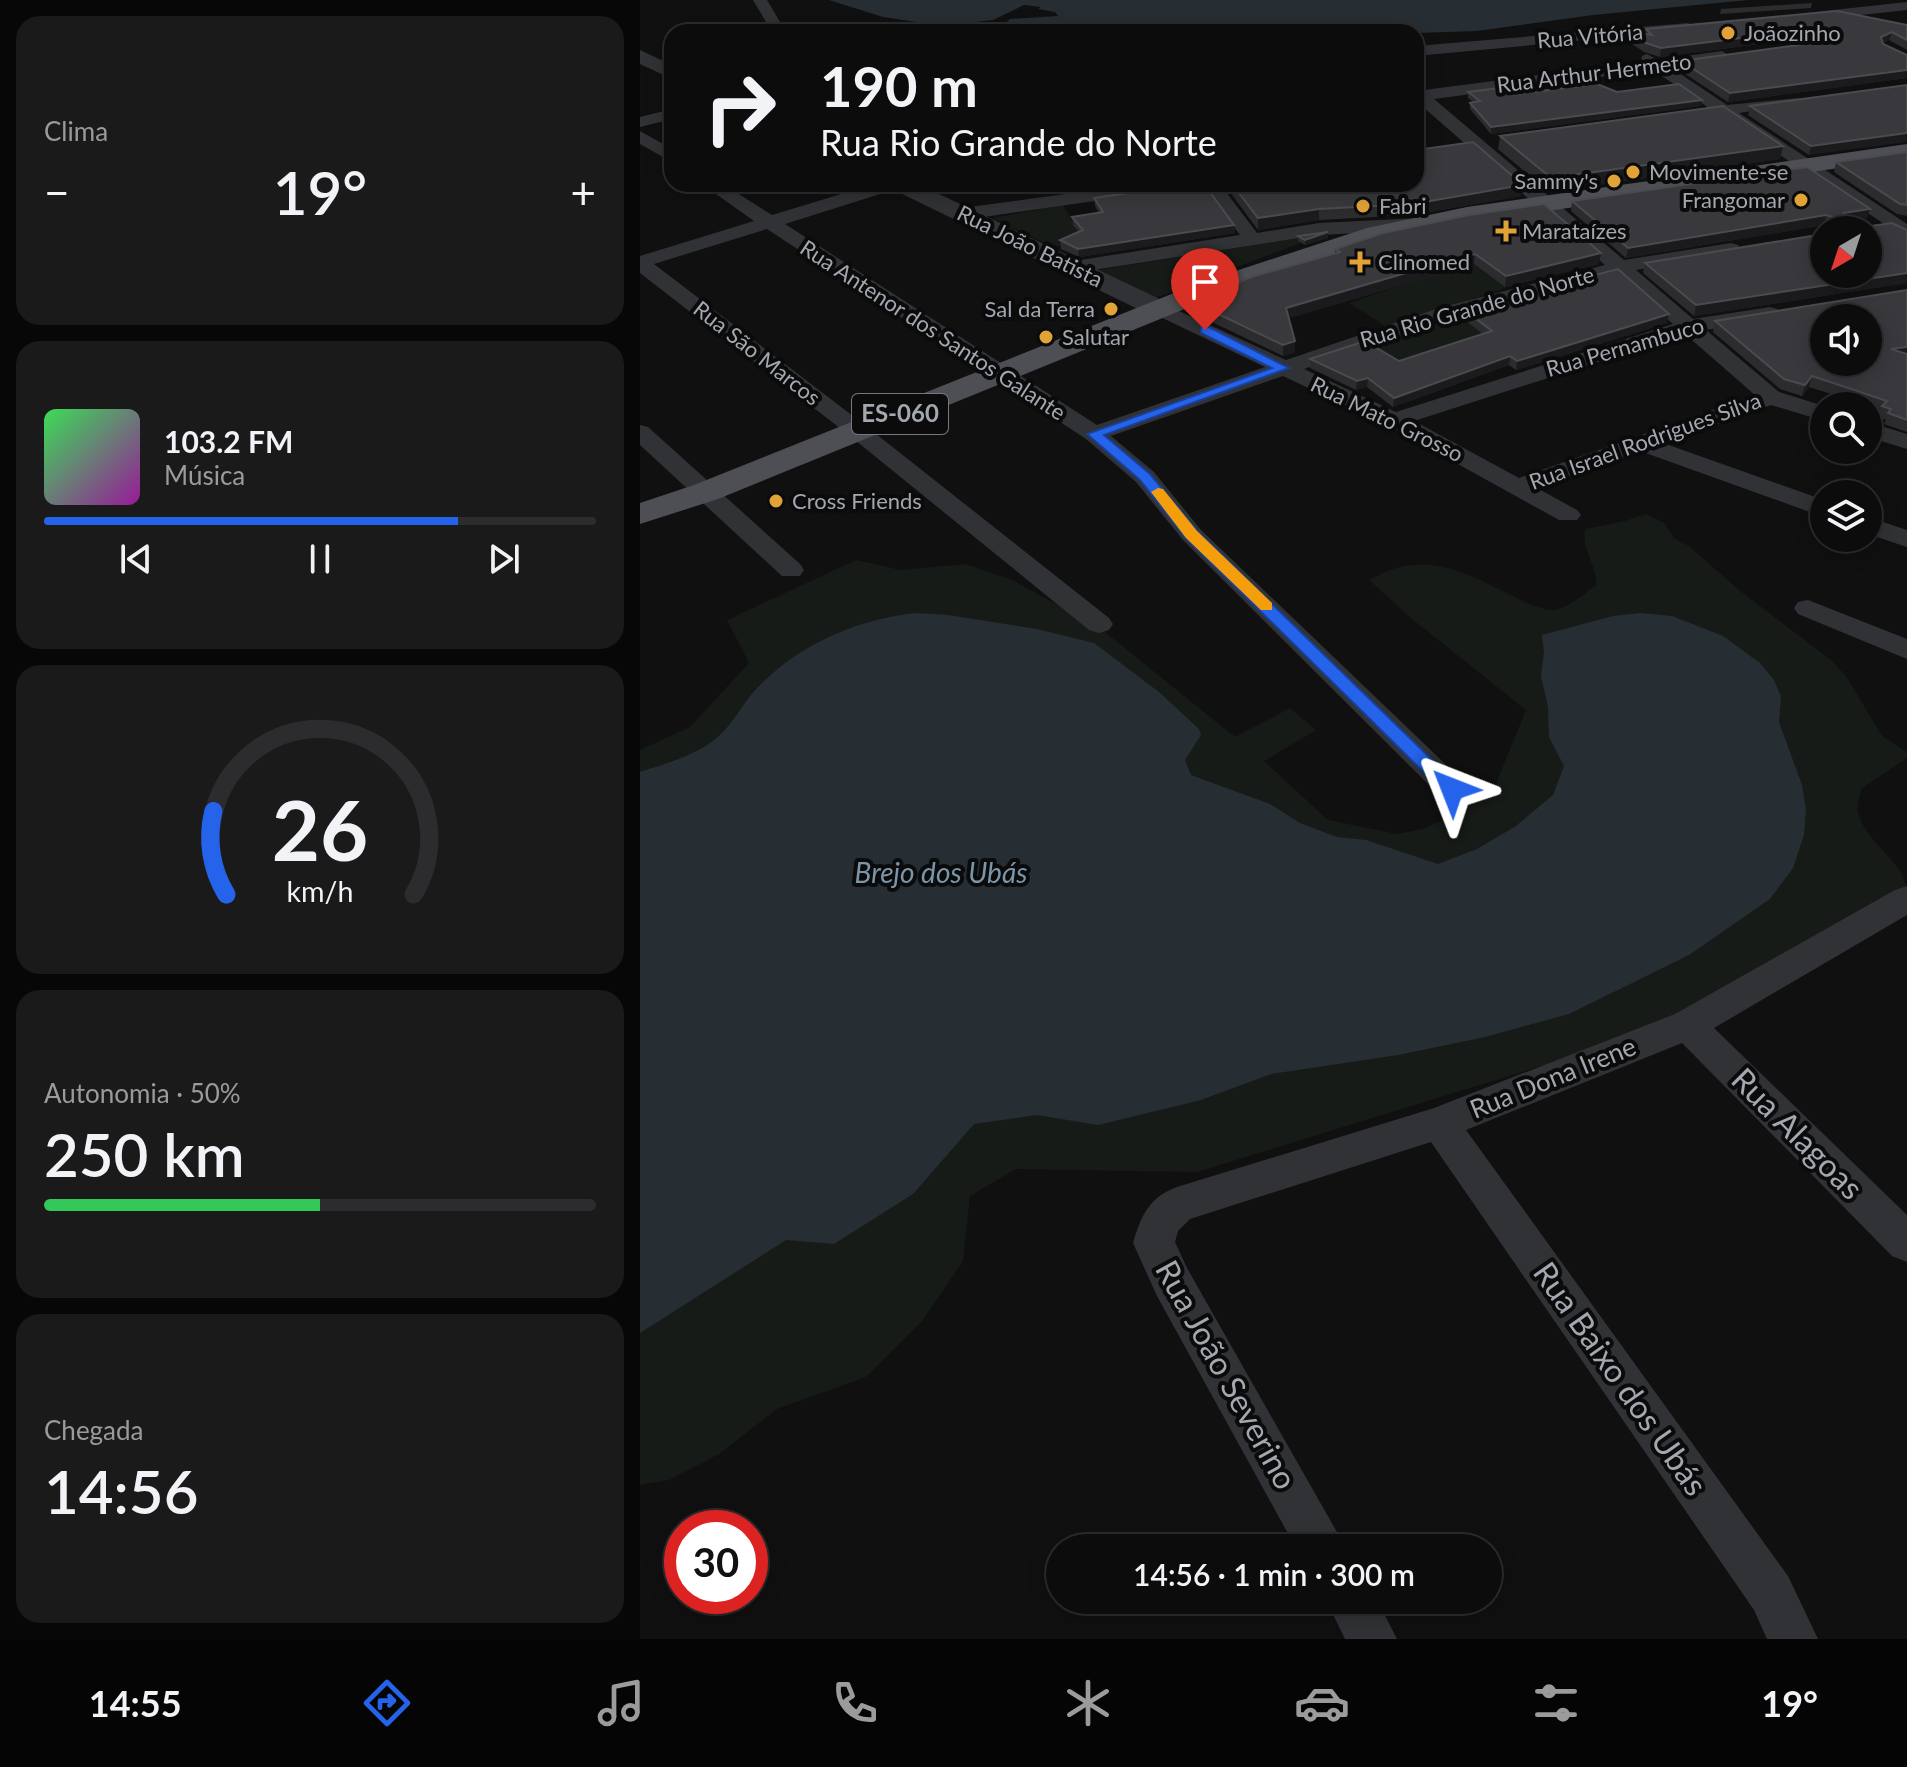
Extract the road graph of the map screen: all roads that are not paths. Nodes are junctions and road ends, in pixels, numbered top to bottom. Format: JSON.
{"nodes":[{"id":1,"x":760,"y":0,"type":"edge"},
{"id":2,"x":1907,"y":6,"type":"edge"},
{"id":3,"x":1838,"y":15,"type":"junction"},
{"id":4,"x":1792,"y":18,"type":"edge"},
{"id":5,"x":774,"y":24,"type":"edge"},
{"id":6,"x":1707,"y":25,"type":"edge"},
{"id":7,"x":1893,"y":26,"type":"edge"},
{"id":8,"x":1610,"y":34,"type":"junction"},
{"id":9,"x":1424,"y":50,"type":"edge"},
{"id":10,"x":1745,"y":53,"type":"edge"},
{"id":11,"x":640,"y":56,"type":"edge"},
{"id":12,"x":1655,"y":64,"type":"junction"},
{"id":13,"x":664,"y":69,"type":"edge"},
{"id":14,"x":1424,"y":93,"type":"edge"},
{"id":15,"x":1814,"y":98,"type":"edge"},
{"id":16,"x":1424,"y":99,"type":"edge"},
{"id":17,"x":1723,"y":110,"type":"junction"},
{"id":18,"x":664,"y":116,"type":"edge"},
{"id":19,"x":1666,"y":118,"type":"edge"},
{"id":20,"x":640,"y":122,"type":"edge"},
{"id":21,"x":640,"y":136,"type":"edge"},
{"id":22,"x":1485,"y":142,"type":"junction"},
{"id":23,"x":1457,"y":146,"type":"edge"},
{"id":24,"x":1907,"y":151,"type":"edge"},
{"id":25,"x":664,"y":152,"type":"edge"},
{"id":26,"x":1806,"y":165,"type":"junction"},
{"id":27,"x":723,"y":192,"type":"edge"},
{"id":28,"x":866,"y":192,"type":"edge"},
{"id":29,"x":917,"y":192,"type":"edge"},
{"id":30,"x":1121,"y":192,"type":"edge"},
{"id":31,"x":1217,"y":192,"type":"edge"},
{"id":32,"x":1548,"y":203,"type":"junction"},
{"id":33,"x":962,"y":214,"type":"junction"},
{"id":34,"x":767,"y":222,"type":"junction"},
{"id":35,"x":1422,"y":224,"type":"junction"},
{"id":36,"x":1902,"y":226,"type":"edge"},
{"id":37,"x":1882,"y":227,"type":"edge"},
{"id":38,"x":1253,"y":240,"type":"junction"},
{"id":39,"x":1746,"y":246,"type":"edge"},
{"id":40,"x":640,"y":262,"type":"edge"},
{"id":41,"x":1074,"y":267,"type":"junction"},
{"id":42,"x":1620,"y":267,"type":"junction"},
{"id":43,"x":1159,"y":309,"type":"junction"},
{"id":44,"x":1798,"y":309,"type":"edge"},
{"id":45,"x":1689,"y":326,"type":"junction"},
{"id":46,"x":1283,"y":368,"type":"junction"},
{"id":47,"x":999,"y":374,"type":"junction"},
{"id":48,"x":1771,"y":397,"type":"junction"},
{"id":49,"x":1810,"y":410,"type":"edge"},
{"id":50,"x":1399,"y":422,"type":"junction"},
{"id":51,"x":858,"y":431,"type":"junction"},
{"id":52,"x":640,"y":432,"type":"edge"},
{"id":53,"x":1094,"y":434,"type":"junction"},
{"id":54,"x":1882,"y":434,"type":"edge"},
{"id":55,"x":1907,"y":442,"type":"edge"},
{"id":56,"x":1643,"y":444,"type":"junction"},
{"id":57,"x":1519,"y":486,"type":"junction"},
{"id":58,"x":706,"y":492,"type":"junction"},
{"id":59,"x":1810,"y":504,"type":"edge"},
{"id":60,"x":640,"y":514,"type":"edge"},
{"id":61,"x":1568,"y":515,"type":"dead end"},
{"id":62,"x":1882,"y":530,"type":"edge"},
{"id":63,"x":1907,"y":539,"type":"edge"},
{"id":64,"x":791,"y":570,"type":"dead end"},
{"id":65,"x":1808,"y":608,"type":"dead end"},
{"id":66,"x":1099,"y":624,"type":"dead end"},
{"id":67,"x":1907,"y":650,"type":"edge"},
{"id":68,"x":1452,"y":789,"type":"dead end"},
{"id":69,"x":1904,"y":906,"type":"edge"},
{"id":70,"x":1688,"y":1025,"type":"junction"},
{"id":71,"x":1439,"y":1123,"type":"junction"},
{"id":72,"x":1177,"y":1205,"type":"joint"},
{"id":73,"x":1907,"y":1243,"type":"edge"},
{"id":74,"x":1314,"y":1534,"type":"edge"},
{"id":75,"x":1358,"y":1614,"type":"edge"},
{"id":76,"x":1372,"y":1639,"type":"edge"},
{"id":77,"x":1793,"y":1639,"type":"edge"}],
"edges":[{"from":1,"to":5,"type":"street"},
{"from":2,"to":3,"type":"street"},
{"from":3,"to":4,"type":"street"},
{"from":3,"to":7,"type":"street"},
{"from":6,"to":8,"type":"street","name":"Rua Vitória"},
{"from":8,"to":9,"type":"street","name":"Rua Vitória"},
{"from":8,"to":12,"type":"street"},
{"from":10,"to":12,"type":"street","name":"Rua Arthur Hermeto"},
{"from":11,"to":13,"type":"street"},
{"from":12,"to":14,"type":"street","name":"Rua Arthur Hermeto"},
{"from":12,"to":17,"type":"street"},
{"from":15,"to":17,"type":"street"},
{"from":16,"to":22,"type":"street"},
{"from":17,"to":19,"type":"street"},
{"from":17,"to":26,"type":"street"},
{"from":18,"to":20,"type":"street"},
{"from":21,"to":25,"type":"street"},
{"from":22,"to":23,"type":"street"},
{"from":22,"to":32,"type":"street"},
{"from":24,"to":26,"type":"main road","number":"ES-060"},
{"from":26,"to":32,"type":"main road","number":"ES-060"},
{"from":26,"to":36,"type":"street"},
{"from":27,"to":34,"type":"street","name":"Rua Antenor dos Santos Galante"},
{"from":28,"to":34,"type":"street"},
{"from":29,"to":33,"type":"street","name":"Rua João Batista"},
{"from":30,"to":33,"type":"street"},
{"from":31,"to":38,"type":"street"},
{"from":32,"to":35,"type":"main road","number":"ES-060"},
{"from":32,"to":42,"type":"street"},
{"from":33,"to":41,"type":"street","name":"Rua João Batista"},
{"from":34,"to":40,"type":"street"},
{"from":34,"to":47,"type":"street","name":"Rua Antenor dos Santos Galante"},
{"from":35,"to":38,"type":"street"},
{"from":35,"to":43,"type":"main road","number":"ES-060"},
{"from":36,"to":37,"type":"street"},
{"from":38,"to":41,"type":"street"},
{"from":39,"to":42,"type":"street","name":"Rua Rio Grande do Norte"},
{"from":40,"to":51,"type":"street","name":"Rua São Marcos"},
{"from":41,"to":43,"type":"street","name":"Rua João Batista"},
{"from":42,"to":45,"type":"street"},
{"from":42,"to":46,"type":"street","name":"Rua Rio Grande do Norte"},
{"from":43,"to":46,"type":"street","name":"Rua Mato Grosso"},
{"from":43,"to":47,"type":"main road","number":"ES-060"},
{"from":44,"to":45,"type":"street","name":"Rua Pernambuco"},
{"from":45,"to":48,"type":"street"},
{"from":45,"to":50,"type":"street","name":"Rua Pernambuco"},
{"from":46,"to":50,"type":"street","name":"Rua Mato Grosso"},
{"from":46,"to":53,"type":"street","name":"Rua Rio Grande do Norte"},
{"from":47,"to":51,"type":"main road","number":"ES-060"},
{"from":47,"to":53,"type":"street","name":"Rua Antenor dos Santos Galante"},
{"from":48,"to":49,"type":"street"},
{"from":48,"to":56,"type":"street","name":"Rua Israel Rodrigues Silva"},
{"from":50,"to":57,"type":"street","name":"Rua Mato Grosso"},
{"from":51,"to":58,"type":"main road","number":"ES-060"},
{"from":51,"to":66,"type":"street","name":"Rua São Marcos"},
{"from":52,"to":58,"type":"street"},
{"from":53,"to":68,"type":"street","name":"Rua Antenor dos Santos Galante"},
{"from":54,"to":55,"type":"street"},
{"from":56,"to":57,"type":"street","name":"Rua Israel Rodrigues Silva"},
{"from":56,"to":59,"type":"street"},
{"from":57,"to":61,"type":"street","name":"Rua Mato Grosso"},
{"from":58,"to":60,"type":"main road","number":"ES-060"},
{"from":58,"to":64,"type":"street"},
{"from":62,"to":63,"type":"street"},
{"from":65,"to":67,"type":"street"},
{"from":69,"to":70,"type":"street","name":"Rua Dona Irene"},
{"from":70,"to":71,"type":"street","name":"Rua Dona Irene"},
{"from":70,"to":73,"type":"street","name":"Rua Alagoas"},
{"from":71,"to":72,"type":"street","name":"Rua Dona Irene"},
{"from":71,"to":77,"type":"street","name":"Rua Baixo dos Ubás"},
{"from":72,"to":74,"type":"street","name":"Rua João Severino"},
{"from":75,"to":76,"type":"street"}]}
